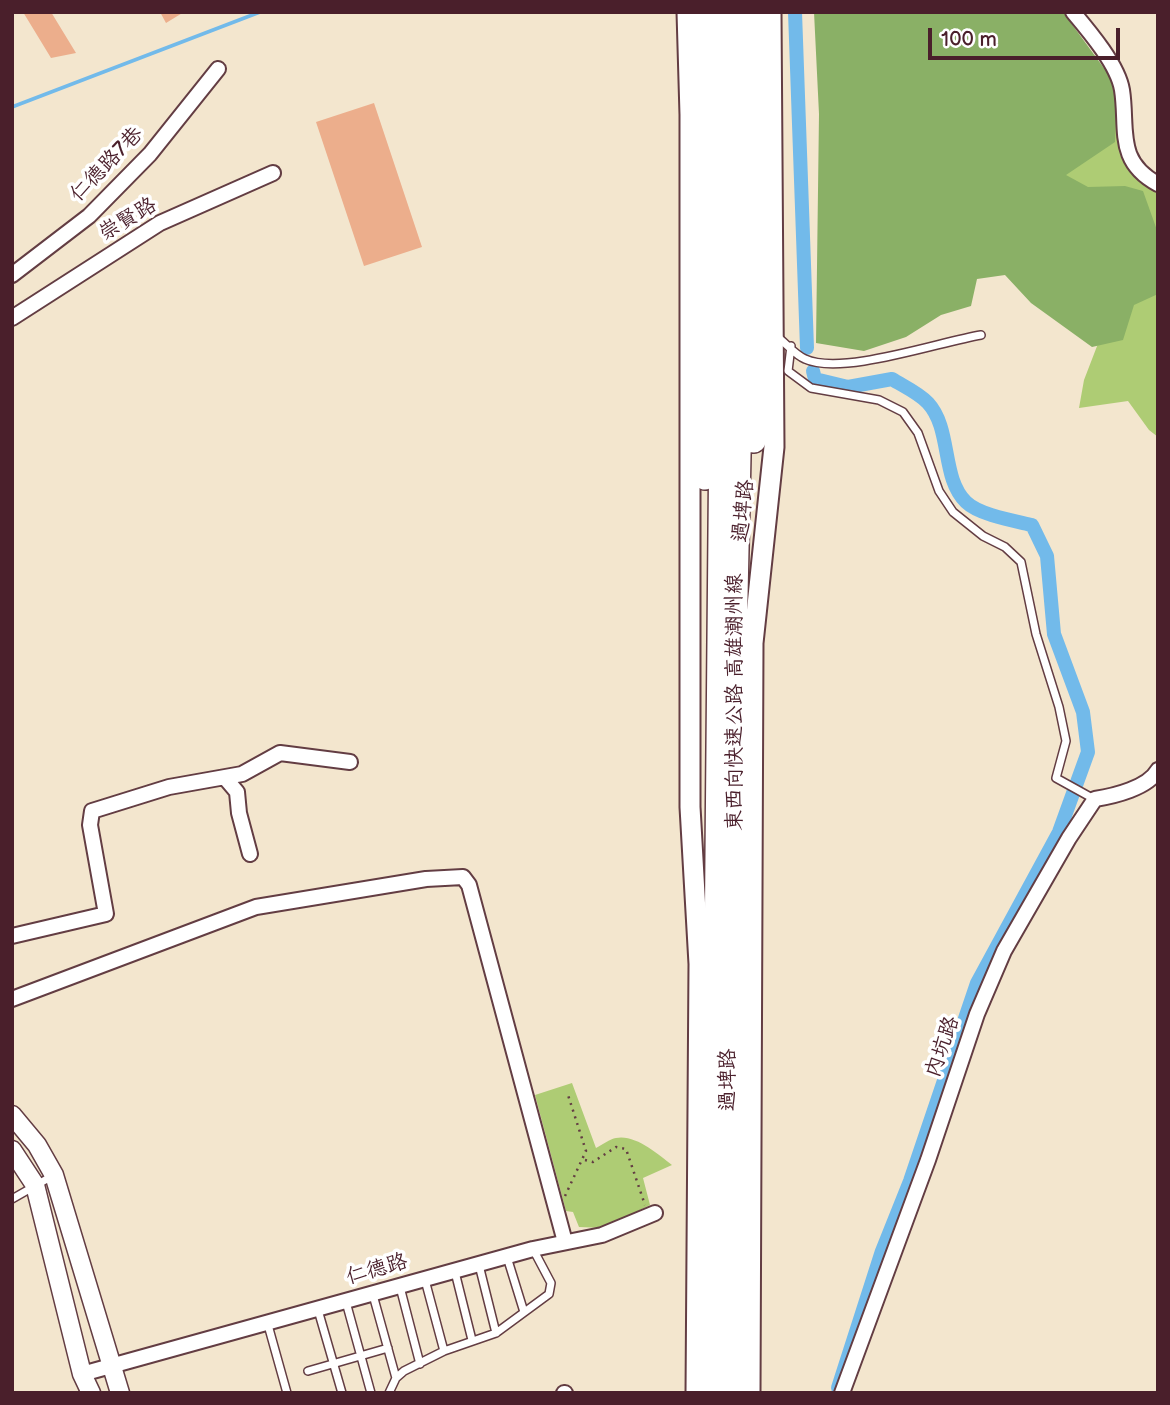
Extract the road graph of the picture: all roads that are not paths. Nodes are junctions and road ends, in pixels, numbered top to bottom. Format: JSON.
{"nodes":[{"id":1,"x":687,"y":12,"type":"edge"},
{"id":2,"x":701,"y":12,"type":"edge"},
{"id":3,"x":718,"y":12,"type":"edge"},
{"id":4,"x":739,"y":12,"type":"edge"},
{"id":5,"x":758,"y":12,"type":"edge"},
{"id":6,"x":771,"y":12,"type":"edge"},
{"id":7,"x":1073,"y":12,"type":"edge"},
{"id":8,"x":218,"y":69,"type":"dead end"},
{"id":9,"x":273,"y":173,"type":"dead end"},
{"id":10,"x":1158,"y":184,"type":"edge"},
{"id":11,"x":12,"y":275,"type":"edge"},
{"id":12,"x":12,"y":318,"type":"edge"},
{"id":13,"x":981,"y":335,"type":"dead end"},
{"id":14,"x":783,"y":341,"type":"junction"},
{"id":15,"x":735,"y":643,"type":"junction"},
{"id":16,"x":351,"y":762,"type":"dead end"},
{"id":17,"x":1158,"y":770,"type":"edge"},
{"id":18,"x":226,"y":779,"type":"junction"},
{"id":19,"x":1095,"y":799,"type":"junction"},
{"id":20,"x":250,"y":854,"type":"dead end"},
{"id":21,"x":12,"y":936,"type":"edge"},
{"id":22,"x":715,"y":963,"type":"junction"},
{"id":23,"x":12,"y":999,"type":"edge"},
{"id":24,"x":12,"y":1115,"type":"edge"},
{"id":25,"x":12,"y":1150,"type":"edge"},
{"id":26,"x":54,"y":1175,"type":"junction"},
{"id":27,"x":35,"y":1185,"type":"junction"},
{"id":28,"x":12,"y":1199,"type":"edge"},
{"id":29,"x":652,"y":1214,"type":"road end"},
{"id":30,"x":565,"y":1242,"type":"junction"},
{"id":31,"x":533,"y":1249,"type":"junction"},
{"id":32,"x":507,"y":1257,"type":"junction"},
{"id":33,"x":479,"y":1265,"type":"junction"},
{"id":34,"x":455,"y":1272,"type":"junction"},
{"id":35,"x":425,"y":1280,"type":"junction"},
{"id":36,"x":400,"y":1287,"type":"junction"},
{"id":37,"x":373,"y":1295,"type":"junction"},
{"id":38,"x":346,"y":1303,"type":"junction"},
{"id":39,"x":318,"y":1310,"type":"junction"},
{"id":40,"x":524,"y":1312,"type":"junction"},
{"id":41,"x":268,"y":1325,"type":"junction"},
{"id":42,"x":496,"y":1333,"type":"junction"},
{"id":43,"x":472,"y":1340,"type":"junction"},
{"id":44,"x":388,"y":1348,"type":"junction"},
{"id":45,"x":444,"y":1351,"type":"junction"},
{"id":46,"x":360,"y":1356,"type":"junction"},
{"id":47,"x":334,"y":1364,"type":"junction"},
{"id":48,"x":420,"y":1364,"type":"junction"},
{"id":49,"x":110,"y":1367,"type":"junction"},
{"id":50,"x":308,"y":1371,"type":"dead end"},
{"id":51,"x":82,"y":1374,"type":"junction"},
{"id":52,"x":396,"y":1378,"type":"junction"},
{"id":53,"x":91,"y":1393,"type":"edge"},
{"id":54,"x":120,"y":1393,"type":"edge"},
{"id":55,"x":286,"y":1393,"type":"edge"},
{"id":56,"x":342,"y":1393,"type":"edge"},
{"id":57,"x":371,"y":1393,"type":"edge"},
{"id":58,"x":389,"y":1393,"type":"edge"},
{"id":59,"x":696,"y":1393,"type":"edge"},
{"id":60,"x":712,"y":1393,"type":"edge"},
{"id":61,"x":733,"y":1393,"type":"edge"},
{"id":62,"x":750,"y":1393,"type":"edge"},
{"id":63,"x":842,"y":1393,"type":"edge"}],
"edges":[{"from":1,"to":59,"type":"main road","name":"過埤路"},
{"from":2,"to":22,"type":"highway"},
{"from":3,"to":22,"type":"highway","name":"東西向快速公路 高雄潮州線"},
{"from":4,"to":15,"type":"highway","name":"東西向快速公路 高雄潮州線"},
{"from":5,"to":15,"type":"highway"},
{"from":6,"to":14,"type":"main road","name":"過埤路"},
{"from":7,"to":10,"type":"street"},
{"from":8,"to":11,"type":"street","name":"仁德路7巷"},
{"from":9,"to":12,"type":"street","name":"崇賢路"},
{"from":13,"to":14,"type":"lane"},
{"from":14,"to":19,"type":"lane"},
{"from":14,"to":62,"type":"main road","name":"過埤路"},
{"from":15,"to":61,"type":"highway","name":"東西向快速公路 高雄潮州線"},
{"from":16,"to":18,"type":"street"},
{"from":17,"to":19,"type":"street"},
{"from":18,"to":20,"type":"street"},
{"from":18,"to":21,"type":"street"},
{"from":19,"to":63,"type":"street","name":"內坑路"},
{"from":22,"to":60,"type":"highway","name":"東西向快速公路 高雄潮州線"},
{"from":23,"to":30,"type":"street"},
{"from":24,"to":26,"type":"street"},
{"from":25,"to":27,"type":"street"},
{"from":26,"to":27,"type":"lane"},
{"from":26,"to":49,"type":"street"},
{"from":27,"to":28,"type":"lane"},
{"from":27,"to":51,"type":"street"},
{"from":29,"to":30,"type":"street","name":"仁德路"},
{"from":30,"to":31,"type":"street","name":"仁德路"},
{"from":31,"to":32,"type":"street","name":"仁德路"},
{"from":31,"to":40,"type":"lane"},
{"from":32,"to":33,"type":"street","name":"仁德路"},
{"from":32,"to":40,"type":"lane"},
{"from":33,"to":34,"type":"street","name":"仁德路"},
{"from":33,"to":42,"type":"lane"},
{"from":34,"to":35,"type":"street","name":"仁德路"},
{"from":34,"to":43,"type":"lane"},
{"from":35,"to":36,"type":"street","name":"仁德路"},
{"from":35,"to":45,"type":"lane"},
{"from":36,"to":37,"type":"street","name":"仁德路"},
{"from":36,"to":48,"type":"lane"},
{"from":37,"to":38,"type":"street","name":"仁德路"},
{"from":37,"to":44,"type":"lane"},
{"from":38,"to":39,"type":"street","name":"仁德路"},
{"from":38,"to":46,"type":"lane"},
{"from":39,"to":41,"type":"street","name":"仁德路"},
{"from":39,"to":47,"type":"lane"},
{"from":40,"to":42,"type":"lane"},
{"from":41,"to":49,"type":"street","name":"仁德路"},
{"from":41,"to":55,"type":"lane"},
{"from":42,"to":43,"type":"lane"},
{"from":43,"to":45,"type":"lane"},
{"from":44,"to":46,"type":"lane"},
{"from":44,"to":52,"type":"lane"},
{"from":45,"to":48,"type":"lane"},
{"from":46,"to":47,"type":"lane"},
{"from":46,"to":57,"type":"lane"},
{"from":47,"to":50,"type":"lane"},
{"from":47,"to":56,"type":"lane"},
{"from":48,"to":52,"type":"lane"},
{"from":49,"to":51,"type":"street","name":"仁德路"},
{"from":49,"to":54,"type":"street"},
{"from":51,"to":53,"type":"street"},
{"from":52,"to":58,"type":"lane"}]}
